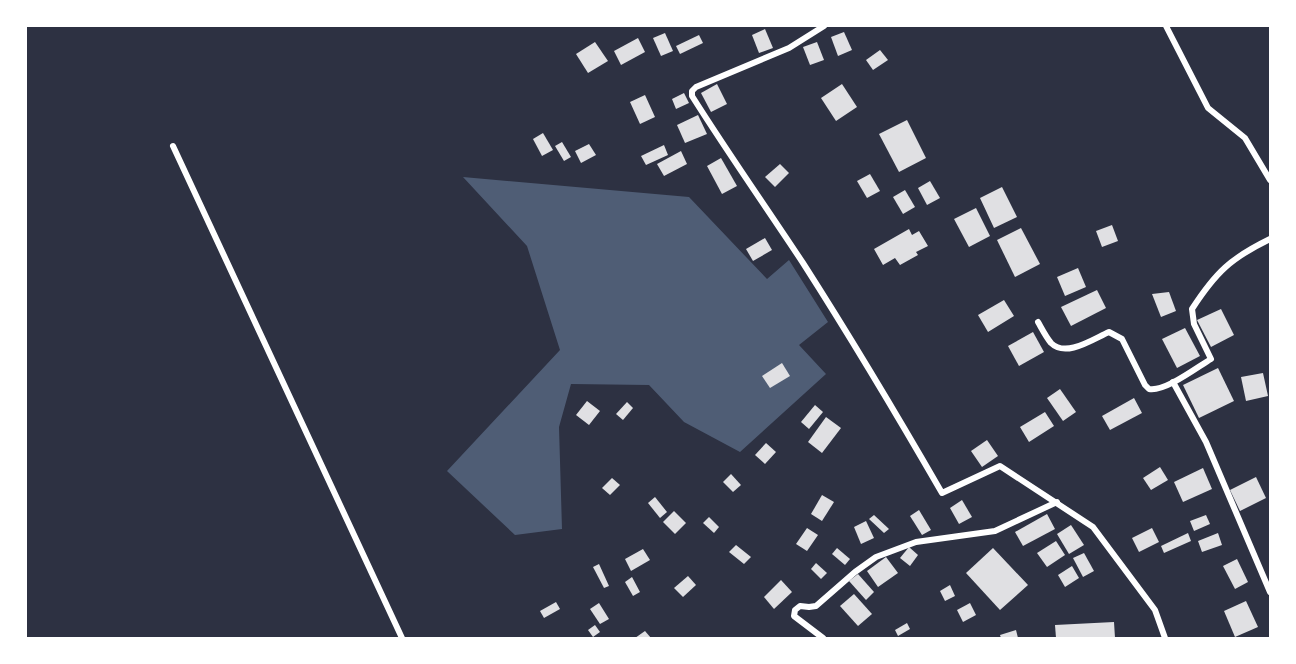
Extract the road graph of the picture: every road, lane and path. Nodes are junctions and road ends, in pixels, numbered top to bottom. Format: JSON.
{"nodes":[{"id":1,"x":825,"y":26,"type":"edge"},
{"id":2,"x":1166,"y":26,"type":"edge"},
{"id":3,"x":172,"y":146,"type":"dead end"},
{"id":4,"x":1270,"y":180,"type":"edge"},
{"id":5,"x":1270,"y":239,"type":"edge"},
{"id":6,"x":1038,"y":322,"type":"dead end"},
{"id":7,"x":1173,"y":382,"type":"junction"},
{"id":8,"x":1057,"y":502,"type":"junction"},
{"id":9,"x":1270,"y":592,"type":"edge"},
{"id":10,"x":402,"y":639,"type":"edge"},
{"id":11,"x":823,"y":639,"type":"edge"},
{"id":12,"x":1165,"y":639,"type":"edge"}],
"edges":[{"from":1,"to":8,"type":"street"},
{"from":2,"to":4,"type":"street"},
{"from":3,"to":10,"type":"street"},
{"from":5,"to":7,"type":"street"},
{"from":6,"to":7,"type":"street"},
{"from":7,"to":9,"type":"street"},
{"from":8,"to":11,"type":"street"},
{"from":8,"to":12,"type":"street"}]}
